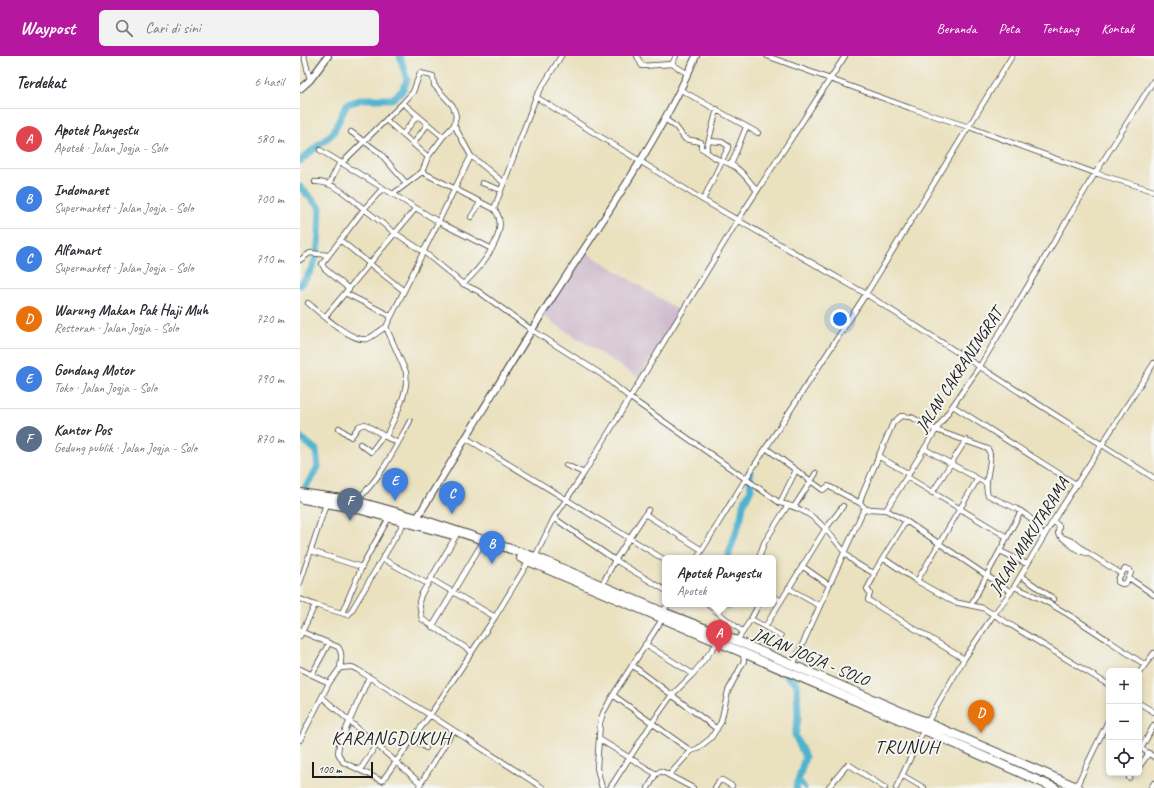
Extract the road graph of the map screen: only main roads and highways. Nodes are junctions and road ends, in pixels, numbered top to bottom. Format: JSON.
{"nodes":[{"id":1,"x":300,"y":493,"type":"edge"},
{"id":2,"x":310,"y":498,"type":"junction"},
{"id":3,"x":300,"y":499,"type":"edge"},
{"id":4,"x":532,"y":559,"type":"junction"},
{"id":5,"x":663,"y":615,"type":"junction"},
{"id":6,"x":744,"y":648,"type":"junction"},
{"id":7,"x":925,"y":726,"type":"junction"},
{"id":8,"x":1055,"y":788,"type":"edge"},
{"id":9,"x":1076,"y":788,"type":"edge"}],
"edges":[{"from":1,"to":2,"type":"highway","name":"JALAN JOGJA - SOLO"},
{"from":2,"to":3,"type":"highway","name":"JALAN JOGJA - SOLO"},
{"from":2,"to":4,"type":"highway","name":"JALAN JOGJA - SOLO"},
{"from":2,"to":4,"type":"highway","name":"JALAN JOGJA - SOLO"},
{"from":4,"to":5,"type":"highway","name":"JALAN JOGJA - SOLO"},
{"from":4,"to":5,"type":"highway","name":"JALAN JOGJA - SOLO"},
{"from":5,"to":6,"type":"highway","name":"JALAN JOGJA - SOLO"},
{"from":5,"to":6,"type":"highway","name":"JALAN JOGJA - SOLO"},
{"from":6,"to":7,"type":"highway","name":"JALAN JOGJA - SOLO"},
{"from":6,"to":7,"type":"highway","name":"JALAN JOGJA - SOLO"},
{"from":7,"to":8,"type":"highway","name":"JALAN JOGJA - SOLO"},
{"from":7,"to":9,"type":"highway","name":"JALAN JOGJA - SOLO"}]}
